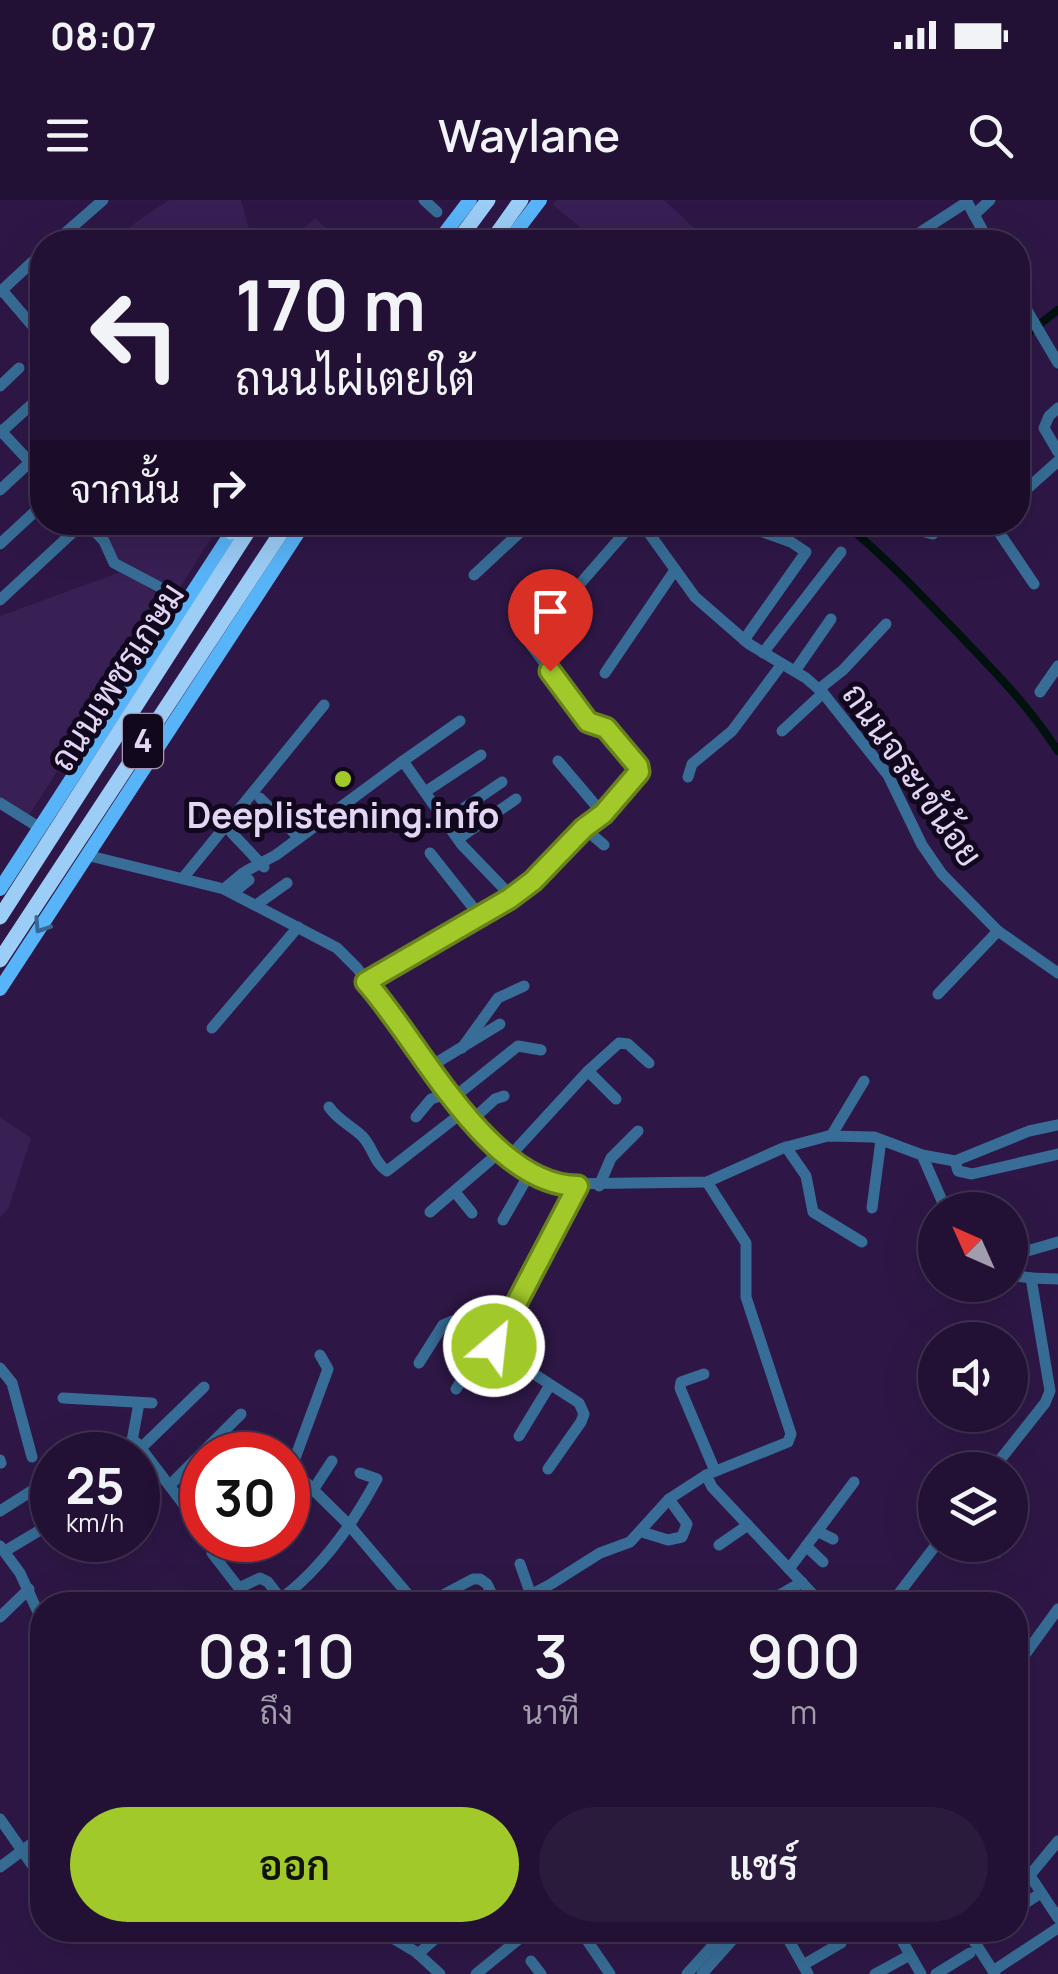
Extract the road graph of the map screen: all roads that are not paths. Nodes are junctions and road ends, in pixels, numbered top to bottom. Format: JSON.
{"nodes":[{"id":1,"x":103,"y":200,"type":"edge"},
{"id":2,"x":424,"y":200,"type":"edge"},
{"id":3,"x":521,"y":200,"type":"edge"},
{"id":4,"x":540,"y":200,"type":"edge"},
{"id":5,"x":990,"y":200,"type":"edge"},
{"id":6,"x":966,"y":201,"type":"edge"},
{"id":7,"x":477,"y":203,"type":"edge"},
{"id":8,"x":437,"y":212,"type":"dead end"},
{"id":9,"x":974,"y":214,"type":"junction"},
{"id":10,"x":69,"y":230,"type":"edge"},
{"id":11,"x":460,"y":230,"type":"edge"},
{"id":12,"x":512,"y":230,"type":"edge"},
{"id":13,"x":514,"y":230,"type":"edge"},
{"id":14,"x":923,"y":230,"type":"edge"},
{"id":15,"x":983,"y":230,"type":"edge"},
{"id":16,"x":30,"y":265,"type":"edge"},
{"id":17,"x":1,"y":292,"type":"edge"},
{"id":18,"x":1030,"y":318,"type":"edge"},
{"id":19,"x":30,"y":324,"type":"edge"},
{"id":20,"x":1058,"y":363,"type":"edge"},
{"id":21,"x":18,"y":368,"type":"dead end"},
{"id":22,"x":0,"y":386,"type":"edge"},
{"id":23,"x":30,"y":406,"type":"edge"},
{"id":24,"x":1058,"y":408,"type":"edge"},
{"id":25,"x":0,"y":432,"type":"edge"},
{"id":26,"x":1058,"y":452,"type":"edge"},
{"id":27,"x":1058,"y":461,"type":"edge"},
{"id":28,"x":30,"y":462,"type":"joint"},
{"id":29,"x":1030,"y":487,"type":"edge"},
{"id":30,"x":0,"y":490,"type":"edge"},
{"id":31,"x":30,"y":516,"type":"edge"},
{"id":32,"x":71,"y":535,"type":"edge"},
{"id":33,"x":98,"y":535,"type":"edge"},
{"id":34,"x":231,"y":535,"type":"edge"},
{"id":35,"x":246,"y":535,"type":"edge"},
{"id":36,"x":279,"y":535,"type":"edge"},
{"id":37,"x":296,"y":535,"type":"edge"},
{"id":38,"x":518,"y":535,"type":"edge"},
{"id":39,"x":623,"y":535,"type":"edge"},
{"id":40,"x":651,"y":535,"type":"edge"},
{"id":41,"x":771,"y":535,"type":"edge"},
{"id":42,"x":1001,"y":535,"type":"edge"},
{"id":43,"x":0,"y":544,"type":"edge"},
{"id":44,"x":841,"y":552,"type":"dead end"},
{"id":45,"x":675,"y":570,"type":"junction"},
{"id":46,"x":474,"y":576,"type":"dead end"},
{"id":47,"x":1034,"y":584,"type":"dead end"},
{"id":48,"x":0,"y":600,"type":"edge"},
{"id":49,"x":186,"y":601,"type":"junction"},
{"id":50,"x":831,"y":619,"type":"dead end"},
{"id":51,"x":886,"y":624,"type":"dead end"},
{"id":52,"x":744,"y":640,"type":"junction"},
{"id":53,"x":763,"y":653,"type":"junction"},
{"id":54,"x":782,"y":664,"type":"junction"},
{"id":55,"x":1058,"y":666,"type":"edge"},
{"id":56,"x":794,"y":671,"type":"junction"},
{"id":57,"x":605,"y":672,"type":"dead end"},
{"id":58,"x":821,"y":691,"type":"junction"},
{"id":59,"x":1040,"y":692,"type":"dead end"},
{"id":60,"x":324,"y":705,"type":"dead end"},
{"id":61,"x":460,"y":721,"type":"dead end"},
{"id":62,"x":782,"y":730,"type":"dead end"},
{"id":63,"x":482,"y":755,"type":"dead end"},
{"id":64,"x":403,"y":761,"type":"junction"},
{"id":65,"x":558,"y":761,"type":"dead end"},
{"id":66,"x":688,"y":777,"type":"dead end"},
{"id":67,"x":502,"y":782,"type":"dead end"},
{"id":68,"x":425,"y":792,"type":"junction"},
{"id":69,"x":260,"y":798,"type":"dead end"},
{"id":70,"x":516,"y":799,"type":"dead end"},
{"id":71,"x":0,"y":803,"type":"edge"},
{"id":72,"x":603,"y":814,"type":"junction"},
{"id":73,"x":445,"y":821,"type":"junction"},
{"id":74,"x":40,"y":828,"type":"junction"},
{"id":75,"x":584,"y":828,"type":"junction"},
{"id":76,"x":231,"y":832,"type":"dead end"},
{"id":77,"x":299,"y":838,"type":"junction"},
{"id":78,"x":458,"y":839,"type":"junction"},
{"id":79,"x":604,"y":845,"type":"dead end"},
{"id":80,"x":430,"y":853,"type":"dead end"},
{"id":81,"x":86,"y":855,"type":"junction"},
{"id":82,"x":264,"y":863,"type":"junction"},
{"id":83,"x":183,"y":878,"type":"junction"},
{"id":84,"x":287,"y":883,"type":"dead end"},
{"id":85,"x":0,"y":888,"type":"edge"},
{"id":86,"x":228,"y":891,"type":"junction"},
{"id":87,"x":512,"y":897,"type":"junction"},
{"id":88,"x":256,"y":905,"type":"junction"},
{"id":89,"x":478,"y":915,"type":"junction"},
{"id":90,"x":0,"y":916,"type":"edge"},
{"id":91,"x":298,"y":926,"type":"junction"},
{"id":92,"x":998,"y":931,"type":"junction"},
{"id":93,"x":0,"y":960,"type":"edge"},
{"id":94,"x":1058,"y":973,"type":"edge"},
{"id":95,"x":366,"y":982,"type":"junction"},
{"id":96,"x":524,"y":986,"type":"dead end"},
{"id":97,"x":0,"y":989,"type":"edge"},
{"id":98,"x":938,"y":994,"type":"dead end"},
{"id":99,"x":500,"y":1024,"type":"dead end"},
{"id":100,"x":212,"y":1028,"type":"dead end"},
{"id":101,"x":462,"y":1048,"type":"junction"},
{"id":102,"x":542,"y":1050,"type":"dead end"},
{"id":103,"x":650,"y":1063,"type":"dead end"},
{"id":104,"x":431,"y":1066,"type":"junction"},
{"id":105,"x":588,"y":1071,"type":"junction"},
{"id":106,"x":864,"y":1082,"type":"dead end"},
{"id":107,"x":452,"y":1096,"type":"junction"},
{"id":108,"x":504,"y":1096,"type":"dead end"},
{"id":109,"x":616,"y":1099,"type":"dead end"},
{"id":110,"x":328,"y":1107,"type":"dead end"},
{"id":111,"x":416,"y":1117,"type":"dead end"},
{"id":112,"x":467,"y":1117,"type":"junction"},
{"id":113,"x":1058,"y":1125,"type":"edge"},
{"id":114,"x":638,"y":1131,"type":"dead end"},
{"id":115,"x":832,"y":1136,"type":"junction"},
{"id":116,"x":881,"y":1140,"type":"junction"},
{"id":117,"x":786,"y":1147,"type":"junction"},
{"id":118,"x":505,"y":1154,"type":"junction"},
{"id":119,"x":1058,"y":1154,"type":"edge"},
{"id":120,"x":922,"y":1156,"type":"junction"},
{"id":121,"x":955,"y":1162,"type":"junction"},
{"id":122,"x":530,"y":1171,"type":"junction"},
{"id":123,"x":707,"y":1182,"type":"junction"},
{"id":124,"x":578,"y":1186,"type":"junction"},
{"id":125,"x":600,"y":1186,"type":"junction"},
{"id":126,"x":455,"y":1192,"type":"junction"},
{"id":127,"x":938,"y":1192,"type":"edge"},
{"id":128,"x":872,"y":1208,"type":"dead end"},
{"id":129,"x":430,"y":1212,"type":"dead end"},
{"id":130,"x":472,"y":1212,"type":"dead end"},
{"id":131,"x":503,"y":1220,"type":"dead end"},
{"id":132,"x":862,"y":1242,"type":"dead end"},
{"id":133,"x":1058,"y":1242,"type":"edge"},
{"id":134,"x":1028,"y":1251,"type":"edge"},
{"id":135,"x":1058,"y":1268,"type":"edge"},
{"id":136,"x":1045,"y":1278,"type":"edge"},
{"id":137,"x":490,"y":1344,"type":"junction"},
{"id":138,"x":320,"y":1355,"type":"dead end"},
{"id":139,"x":420,"y":1363,"type":"dead end"},
{"id":140,"x":0,"y":1368,"type":"edge"},
{"id":141,"x":704,"y":1374,"type":"dead end"},
{"id":142,"x":550,"y":1385,"type":"junction"},
{"id":143,"x":204,"y":1387,"type":"dead end"},
{"id":144,"x":456,"y":1389,"type":"dead end"},
{"id":145,"x":63,"y":1398,"type":"dead end"},
{"id":146,"x":241,"y":1414,"type":"dead end"},
{"id":147,"x":140,"y":1432,"type":"edge"},
{"id":148,"x":151,"y":1432,"type":"edge"},
{"id":149,"x":304,"y":1432,"type":"edge"},
{"id":150,"x":519,"y":1436,"type":"dead end"},
{"id":151,"x":30,"y":1449,"type":"edge"},
{"id":152,"x":1006,"y":1452,"type":"edge"},
{"id":153,"x":332,"y":1460,"type":"dead end"},
{"id":154,"x":548,"y":1469,"type":"dead end"},
{"id":155,"x":160,"y":1473,"type":"edge"},
{"id":156,"x":360,"y":1473,"type":"dead end"},
{"id":157,"x":711,"y":1473,"type":"junction"},
{"id":158,"x":854,"y":1482,"type":"dead end"},
{"id":159,"x":170,"y":1485,"type":"junction"},
{"id":160,"x":312,"y":1490,"type":"joint"},
{"id":161,"x":30,"y":1491,"type":"edge"},
{"id":162,"x":180,"y":1499,"type":"edge"},
{"id":163,"x":669,"y":1499,"type":"junction"},
{"id":164,"x":2,"y":1507,"type":"edge"},
{"id":165,"x":349,"y":1525,"type":"junction"},
{"id":166,"x":748,"y":1525,"type":"junction"},
{"id":167,"x":817,"y":1531,"type":"junction"},
{"id":168,"x":642,"y":1532,"type":"junction"},
{"id":169,"x":30,"y":1535,"type":"edge"},
{"id":170,"x":833,"y":1539,"type":"dead end"},
{"id":171,"x":720,"y":1545,"type":"dead end"},
{"id":172,"x":806,"y":1546,"type":"junction"},
{"id":173,"x":3,"y":1549,"type":"edge"},
{"id":174,"x":219,"y":1562,"type":"edge"},
{"id":175,"x":824,"y":1562,"type":"dead end"},
{"id":176,"x":923,"y":1562,"type":"edge"},
{"id":177,"x":520,"y":1564,"type":"dead end"},
{"id":178,"x":789,"y":1569,"type":"junction"},
{"id":179,"x":802,"y":1582,"type":"junction"},
{"id":180,"x":28,"y":1589,"type":"junction"},
{"id":181,"x":272,"y":1592,"type":"edge"},
{"id":182,"x":288,"y":1592,"type":"edge"},
{"id":183,"x":408,"y":1592,"type":"edge"},
{"id":184,"x":450,"y":1592,"type":"edge"},
{"id":185,"x":491,"y":1592,"type":"edge"},
{"id":186,"x":530,"y":1592,"type":"edge"},
{"id":187,"x":536,"y":1592,"type":"edge"},
{"id":188,"x":785,"y":1592,"type":"edge"},
{"id":189,"x":811,"y":1592,"type":"edge"},
{"id":190,"x":900,"y":1592,"type":"edge"},
{"id":191,"x":30,"y":1594,"type":"edge"},
{"id":192,"x":1058,"y":1608,"type":"edge"},
{"id":193,"x":0,"y":1618,"type":"edge"},
{"id":194,"x":1028,"y":1650,"type":"edge"},
{"id":195,"x":0,"y":1819,"type":"edge"},
{"id":196,"x":1058,"y":1841,"type":"edge"},
{"id":197,"x":30,"y":1844,"type":"edge"},
{"id":198,"x":22,"y":1850,"type":"junction"},
{"id":199,"x":30,"y":1862,"type":"edge"},
{"id":200,"x":0,"y":1866,"type":"edge"},
{"id":201,"x":1028,"y":1872,"type":"edge"},
{"id":202,"x":1030,"y":1875,"type":"junction"},
{"id":203,"x":1041,"y":1893,"type":"junction"},
{"id":204,"x":1028,"y":1902,"type":"edge"},
{"id":205,"x":1056,"y":1908,"type":"edge"},
{"id":206,"x":1058,"y":1928,"type":"edge"},
{"id":207,"x":400,"y":1942,"type":"edge"},
{"id":208,"x":435,"y":1942,"type":"edge"},
{"id":209,"x":515,"y":1942,"type":"edge"},
{"id":210,"x":590,"y":1942,"type":"edge"},
{"id":211,"x":724,"y":1942,"type":"edge"},
{"id":212,"x":727,"y":1942,"type":"edge"},
{"id":213,"x":789,"y":1942,"type":"edge"},
{"id":214,"x":902,"y":1942,"type":"edge"},
{"id":215,"x":974,"y":1942,"type":"edge"},
{"id":216,"x":841,"y":1943,"type":"dead end"},
{"id":217,"x":970,"y":1954,"type":"dead end"},
{"id":218,"x":910,"y":1955,"type":"junction"},
{"id":219,"x":423,"y":1958,"type":"junction"},
{"id":220,"x":531,"y":1960,"type":"dead end"},
{"id":221,"x":806,"y":1970,"type":"edge"},
{"id":222,"x":994,"y":1972,"type":"edge"},
{"id":223,"x":418,"y":1974,"type":"edge"},
{"id":224,"x":440,"y":1974,"type":"edge"},
{"id":225,"x":476,"y":1974,"type":"edge"},
{"id":226,"x":541,"y":1974,"type":"edge"},
{"id":227,"x":610,"y":1974,"type":"edge"},
{"id":228,"x":688,"y":1974,"type":"edge"},
{"id":229,"x":702,"y":1974,"type":"edge"},
{"id":230,"x":875,"y":1974,"type":"edge"},
{"id":231,"x":921,"y":1974,"type":"edge"},
{"id":232,"x":936,"y":1974,"type":"edge"}],
"edges":[{"from":1,"to":10,"type":"street"},
{"from":2,"to":8,"type":"street"},
{"from":3,"to":12,"type":"highway"},
{"from":4,"to":13,"type":"main road"},
{"from":5,"to":9,"type":"street"},
{"from":6,"to":9,"type":"street"},
{"from":6,"to":14,"type":"street"},
{"from":7,"to":11,"type":"highway"},
{"from":9,"to":15,"type":"street"},
{"from":16,"to":17,"type":"street"},
{"from":17,"to":19,"type":"street"},
{"from":18,"to":20,"type":"street"},
{"from":21,"to":22,"type":"street"},
{"from":23,"to":25,"type":"street"},
{"from":24,"to":26,"type":"street"},
{"from":25,"to":28,"type":"street"},
{"from":27,"to":29,"type":"street"},
{"from":28,"to":30,"type":"street"},
{"from":31,"to":43,"type":"street"},
{"from":32,"to":48,"type":"street"},
{"from":33,"to":49,"type":"street"},
{"from":34,"to":49,"type":"main road","number":"4"},
{"from":35,"to":90,"type":"highway","name":"ถนนเพชรเกษม","number":"4"},
{"from":36,"to":93,"type":"highway","name":"ถนนเพชรเกษม","number":"4"},
{"from":37,"to":81,"type":"main road","number":"4"},
{"from":38,"to":46,"type":"street"},
{"from":39,"to":72,"type":"street"},
{"from":40,"to":45,"type":"street","name":"ถนนจระเข้น้อย"},
{"from":41,"to":52,"type":"street"},
{"from":42,"to":47,"type":"street"},
{"from":44,"to":53,"type":"street"},
{"from":45,"to":52,"type":"street","name":"ถนนจระเข้น้อย"},
{"from":45,"to":57,"type":"street"},
{"from":49,"to":74,"type":"main road","number":"4"},
{"from":50,"to":56,"type":"street"},
{"from":51,"to":58,"type":"street"},
{"from":52,"to":53,"type":"street","name":"ถนนจระเข้น้อย"},
{"from":53,"to":54,"type":"street","name":"ถนนจระเข้น้อย"},
{"from":54,"to":56,"type":"street","name":"ถนนจระเข้น้อย"},
{"from":54,"to":66,"type":"street"},
{"from":55,"to":59,"type":"street"},
{"from":56,"to":58,"type":"street","name":"ถนนจระเข้น้อย"},
{"from":58,"to":62,"type":"street"},
{"from":58,"to":92,"type":"street","name":"ถนนจระเข้น้อย"},
{"from":60,"to":83,"type":"street"},
{"from":61,"to":64,"type":"street"},
{"from":63,"to":68,"type":"street"},
{"from":64,"to":68,"type":"street"},
{"from":64,"to":77,"type":"street"},
{"from":65,"to":72,"type":"street"},
{"from":67,"to":73,"type":"street"},
{"from":68,"to":73,"type":"street"},
{"from":69,"to":77,"type":"street"},
{"from":70,"to":78,"type":"street"},
{"from":71,"to":74,"type":"street"},
{"from":72,"to":75,"type":"street"},
{"from":73,"to":78,"type":"street"},
{"from":74,"to":85,"type":"main road","number":"4"},
{"from":75,"to":79,"type":"street"},
{"from":75,"to":87,"type":"street"},
{"from":76,"to":82,"type":"street"},
{"from":77,"to":82,"type":"street"},
{"from":78,"to":87,"type":"street"},
{"from":80,"to":89,"type":"street"},
{"from":81,"to":83,"type":"street"},
{"from":81,"to":97,"type":"main road","number":"4","one_way":true},
{"from":82,"to":86,"type":"street"},
{"from":83,"to":86,"type":"street"},
{"from":84,"to":88,"type":"street"},
{"from":86,"to":88,"type":"street"},
{"from":87,"to":89,"type":"street"},
{"from":88,"to":91,"type":"street"},
{"from":89,"to":95,"type":"street"},
{"from":91,"to":95,"type":"street"},
{"from":91,"to":100,"type":"street"},
{"from":92,"to":94,"type":"street","name":"ถนนจระเข้น้อย"},
{"from":92,"to":98,"type":"street"},
{"from":95,"to":104,"type":"street"},
{"from":96,"to":101,"type":"street"},
{"from":99,"to":101,"type":"street"},
{"from":101,"to":104,"type":"street"},
{"from":102,"to":107,"type":"street"},
{"from":103,"to":105,"type":"street"},
{"from":104,"to":107,"type":"street"},
{"from":105,"to":109,"type":"street"},
{"from":105,"to":118,"type":"street"},
{"from":106,"to":115,"type":"street"},
{"from":107,"to":111,"type":"street"},
{"from":107,"to":112,"type":"street"},
{"from":108,"to":112,"type":"street"},
{"from":110,"to":112,"type":"street"},
{"from":112,"to":118,"type":"street"},
{"from":113,"to":121,"type":"street"},
{"from":114,"to":125,"type":"street"},
{"from":115,"to":116,"type":"street"},
{"from":115,"to":117,"type":"street"},
{"from":116,"to":120,"type":"street"},
{"from":116,"to":128,"type":"street"},
{"from":117,"to":123,"type":"street"},
{"from":117,"to":132,"type":"street"},
{"from":118,"to":122,"type":"street"},
{"from":118,"to":126,"type":"street"},
{"from":119,"to":121,"type":"street"},
{"from":120,"to":121,"type":"street"},
{"from":120,"to":127,"type":"street"},
{"from":122,"to":124,"type":"street"},
{"from":122,"to":131,"type":"street"},
{"from":123,"to":125,"type":"street"},
{"from":123,"to":157,"type":"street"},
{"from":124,"to":125,"type":"street"},
{"from":124,"to":137,"type":"street"},
{"from":126,"to":129,"type":"street"},
{"from":126,"to":130,"type":"street"},
{"from":133,"to":134,"type":"street"},
{"from":135,"to":136,"type":"street"},
{"from":136,"to":152,"type":"street"},
{"from":137,"to":139,"type":"street"},
{"from":137,"to":142,"type":"street"},
{"from":137,"to":144,"type":"street"},
{"from":138,"to":149,"type":"street"},
{"from":140,"to":151,"type":"street"},
{"from":141,"to":157,"type":"street"},
{"from":142,"to":150,"type":"street"},
{"from":142,"to":154,"type":"street"},
{"from":143,"to":148,"type":"street"},
{"from":145,"to":147,"type":"street"},
{"from":146,"to":159,"type":"street"},
{"from":153,"to":160,"type":"street"},
{"from":155,"to":159,"type":"street"},
{"from":156,"to":165,"type":"street"},
{"from":157,"to":163,"type":"street"},
{"from":157,"to":166,"type":"street"},
{"from":158,"to":167,"type":"street"},
{"from":159,"to":162,"type":"street"},
{"from":160,"to":165,"type":"street"},
{"from":161,"to":164,"type":"street"},
{"from":163,"to":168,"type":"street"},
{"from":163,"to":168,"type":"street"},
{"from":165,"to":182,"type":"street"},
{"from":165,"to":183,"type":"street"},
{"from":166,"to":171,"type":"street"},
{"from":166,"to":178,"type":"street"},
{"from":167,"to":170,"type":"street"},
{"from":167,"to":172,"type":"street"},
{"from":168,"to":187,"type":"street"},
{"from":169,"to":173,"type":"street"},
{"from":172,"to":175,"type":"street"},
{"from":172,"to":178,"type":"street"},
{"from":173,"to":180,"type":"street"},
{"from":174,"to":181,"type":"street"},
{"from":176,"to":190,"type":"street"},
{"from":177,"to":186,"type":"street"},
{"from":178,"to":179,"type":"street"},
{"from":179,"to":188,"type":"street"},
{"from":179,"to":189,"type":"street"},
{"from":180,"to":191,"type":"street"},
{"from":180,"to":193,"type":"street"},
{"from":184,"to":185,"type":"street"},
{"from":192,"to":194,"type":"street"},
{"from":195,"to":198,"type":"street"},
{"from":196,"to":202,"type":"street"},
{"from":197,"to":198,"type":"street"},
{"from":198,"to":199,"type":"street"},
{"from":198,"to":200,"type":"street"},
{"from":201,"to":202,"type":"street"},
{"from":202,"to":203,"type":"street"},
{"from":203,"to":204,"type":"street"},
{"from":203,"to":205,"type":"street"},
{"from":206,"to":222,"type":"street"},
{"from":207,"to":219,"type":"street"},
{"from":208,"to":219,"type":"street"},
{"from":209,"to":225,"type":"street"},
{"from":210,"to":227,"type":"street"},
{"from":211,"to":228,"type":"street"},
{"from":212,"to":229,"type":"street"},
{"from":213,"to":221,"type":"street"},
{"from":214,"to":218,"type":"street"},
{"from":215,"to":222,"type":"street"},
{"from":216,"to":221,"type":"street"},
{"from":217,"to":232,"type":"street"},
{"from":218,"to":230,"type":"street"},
{"from":218,"to":231,"type":"street"},
{"from":219,"to":223,"type":"street"},
{"from":219,"to":224,"type":"street"},
{"from":220,"to":226,"type":"street"}]}
